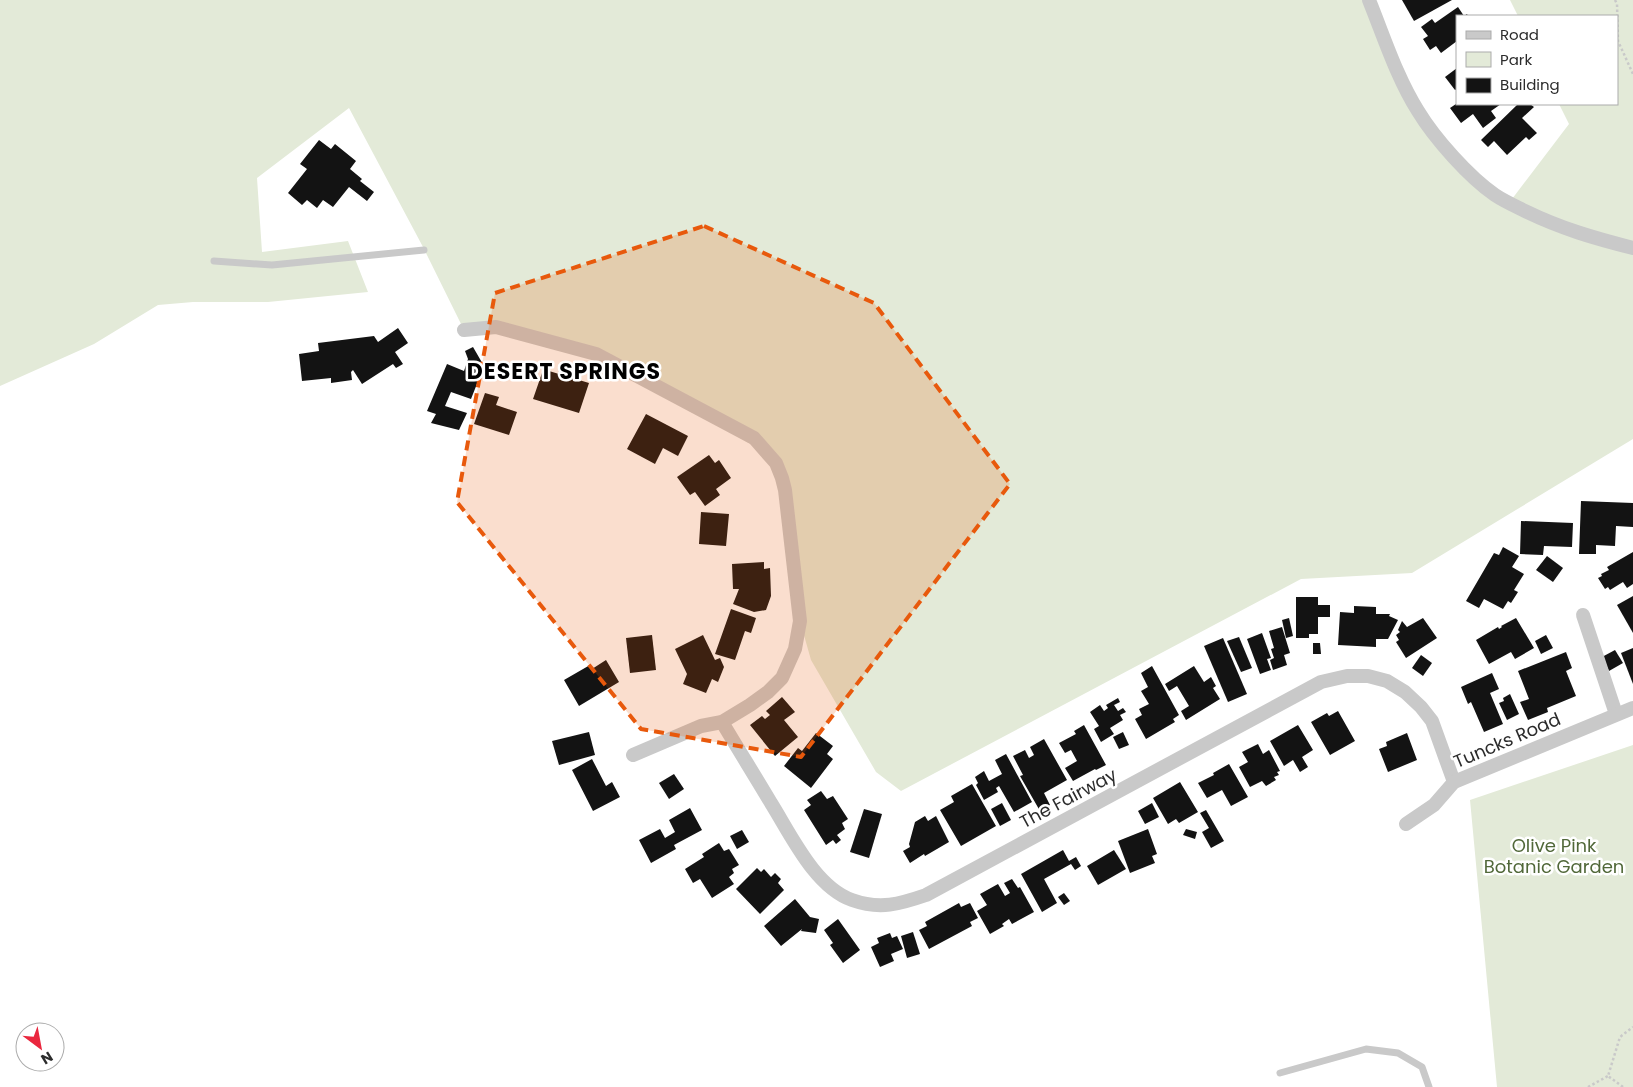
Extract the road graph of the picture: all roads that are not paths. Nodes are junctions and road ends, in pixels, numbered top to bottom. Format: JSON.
{"nodes":[{"id":1,"x":1369,"y":0,"type":"edge"},
{"id":2,"x":1633,"y":248,"type":"edge"},
{"id":3,"x":424,"y":250,"type":"dead end"},
{"id":4,"x":214,"y":261,"type":"dead end"},
{"id":5,"x":464,"y":330,"type":"dead end"},
{"id":6,"x":1583,"y":615,"type":"dead end"},
{"id":7,"x":1633,"y":708,"type":"edge"},
{"id":8,"x":1616,"y":714,"type":"junction"},
{"id":9,"x":722,"y":722,"type":"junction"},
{"id":10,"x":633,"y":755,"type":"dead end"},
{"id":11,"x":1454,"y":782,"type":"junction"},
{"id":12,"x":1406,"y":824,"type":"dead end"},
{"id":13,"x":1280,"y":1073,"type":"dead end"},
{"id":14,"x":1429,"y":1087,"type":"edge"}],
"edges":[{"from":1,"to":2,"type":"street"},
{"from":3,"to":4,"type":"lane"},
{"from":5,"to":9,"type":"street"},
{"from":6,"to":8,"type":"street"},
{"from":7,"to":8,"type":"street","name":"Tuncks Road"},
{"from":8,"to":11,"type":"street","name":"Tuncks Road"},
{"from":9,"to":10,"type":"street"},
{"from":9,"to":11,"type":"street","name":"The Fairway"},
{"from":11,"to":12,"type":"street","name":"Tuncks Road"},
{"from":13,"to":14,"type":"lane"}]}
